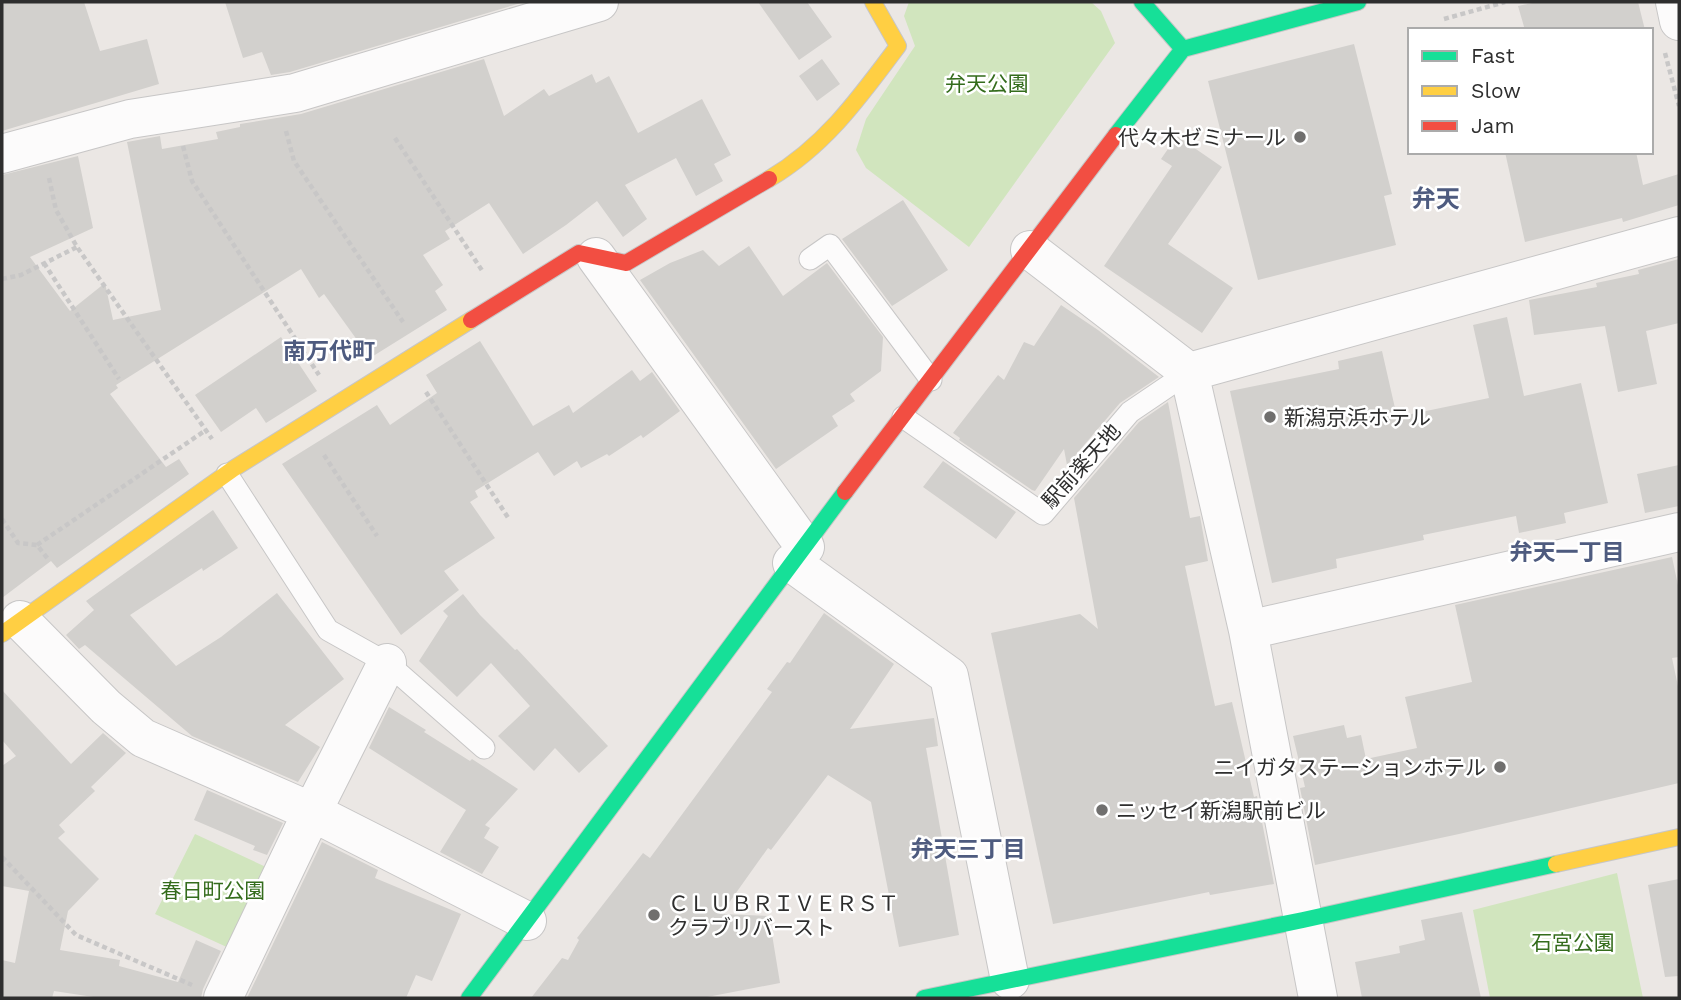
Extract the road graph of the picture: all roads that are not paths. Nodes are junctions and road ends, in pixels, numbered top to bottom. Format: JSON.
{"nodes":[{"id":1,"x":598,"y":2,"type":"edge"},
{"id":2,"x":873,"y":2,"type":"edge"},
{"id":3,"x":1142,"y":2,"type":"edge"},
{"id":4,"x":1358,"y":2,"type":"edge"},
{"id":5,"x":1675,"y":2,"type":"edge"},
{"id":6,"x":1679,"y":21,"type":"edge"},
{"id":7,"x":1183,"y":49,"type":"junction"},
{"id":8,"x":2,"y":154,"type":"edge"},
{"id":9,"x":1679,"y":236,"type":"edge"},
{"id":10,"x":1030,"y":250,"type":"junction"},
{"id":11,"x":596,"y":257,"type":"junction"},
{"id":12,"x":810,"y":259,"type":"dead end"},
{"id":13,"x":1189,"y":372,"type":"junction"},
{"id":14,"x":931,"y":380,"type":"junction"},
{"id":15,"x":903,"y":417,"type":"junction"},
{"id":16,"x":230,"y":472,"type":"junction"},
{"id":17,"x":1679,"y":532,"type":"edge"},
{"id":18,"x":799,"y":555,"type":"junction"},
{"id":19,"x":11,"y":627,"type":"edge"},
{"id":20,"x":1248,"y":630,"type":"junction"},
{"id":21,"x":387,"y":663,"type":"junction"},
{"id":22,"x":484,"y":748,"type":"dead end"},
{"id":23,"x":312,"y":812,"type":"junction"},
{"id":24,"x":1679,"y":837,"type":"edge"},
{"id":25,"x":1303,"y":920,"type":"junction"},
{"id":26,"x":527,"y":921,"type":"junction"},
{"id":27,"x":492,"y":968,"type":"junction"},
{"id":28,"x":1010,"y":981,"type":"junction"},
{"id":29,"x":223,"y":998,"type":"edge"},
{"id":30,"x":469,"y":998,"type":"edge"},
{"id":31,"x":490,"y":998,"type":"edge"},
{"id":32,"x":924,"y":998,"type":"edge"},
{"id":33,"x":1318,"y":998,"type":"edge"}],
"edges":[{"from":1,"to":8,"type":"street"},
{"from":2,"to":11,"type":"street"},
{"from":3,"to":7,"type":"street"},
{"from":4,"to":7,"type":"street"},
{"from":5,"to":6,"type":"street"},
{"from":7,"to":10,"type":"street"},
{"from":9,"to":13,"type":"street"},
{"from":10,"to":13,"type":"street"},
{"from":10,"to":14,"type":"street"},
{"from":11,"to":16,"type":"street"},
{"from":11,"to":18,"type":"street"},
{"from":12,"to":14,"type":"lane"},
{"from":13,"to":15,"type":"lane","name":"駅前楽天地"},
{"from":13,"to":20,"type":"street"},
{"from":14,"to":15,"type":"street"},
{"from":15,"to":18,"type":"street"},
{"from":16,"to":19,"type":"street"},
{"from":16,"to":21,"type":"lane"},
{"from":17,"to":20,"type":"street"},
{"from":18,"to":26,"type":"street"},
{"from":18,"to":28,"type":"street"},
{"from":19,"to":23,"type":"street"},
{"from":20,"to":25,"type":"street"},
{"from":21,"to":22,"type":"lane"},
{"from":21,"to":23,"type":"street"},
{"from":23,"to":26,"type":"street"},
{"from":23,"to":29,"type":"street"},
{"from":24,"to":25,"type":"street"},
{"from":25,"to":28,"type":"street"},
{"from":25,"to":33,"type":"street"},
{"from":26,"to":27,"type":"street"},
{"from":27,"to":30,"type":"street"},
{"from":27,"to":31,"type":"street"},
{"from":28,"to":32,"type":"street"}]}
